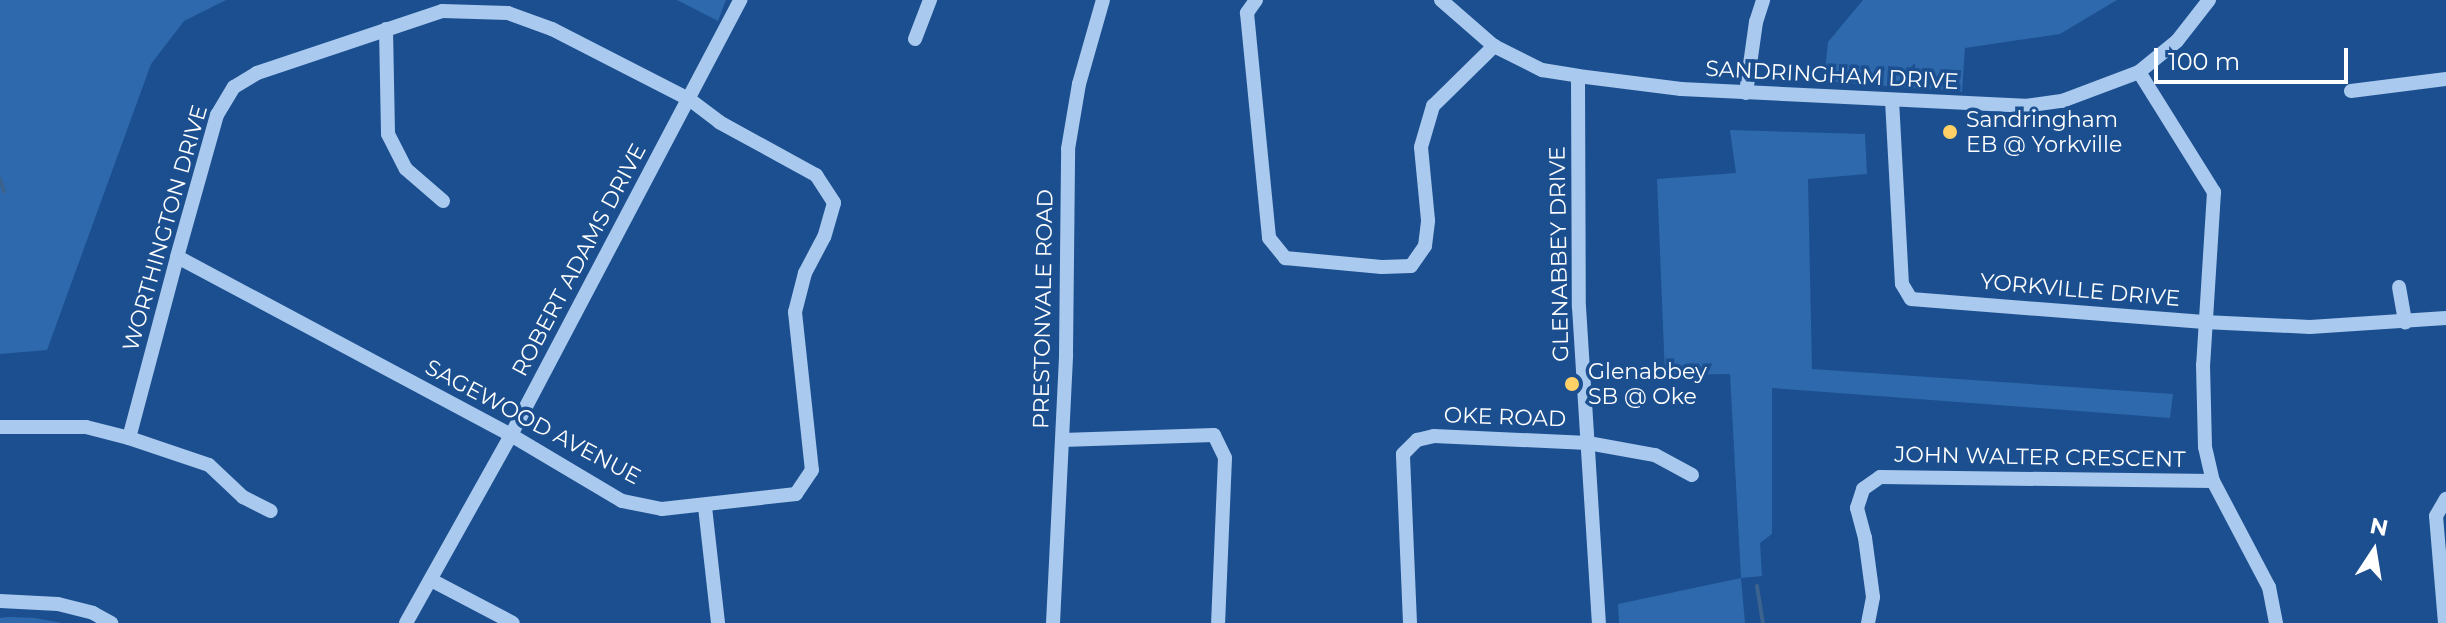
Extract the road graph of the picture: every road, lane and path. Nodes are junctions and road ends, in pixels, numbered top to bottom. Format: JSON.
{"nodes":[{"id":1,"x":740,"y":0,"type":"edge"},
{"id":2,"x":930,"y":0,"type":"edge"},
{"id":3,"x":1103,"y":0,"type":"edge"},
{"id":4,"x":1256,"y":0,"type":"edge"},
{"id":5,"x":1441,"y":0,"type":"edge"},
{"id":6,"x":1763,"y":0,"type":"edge"},
{"id":7,"x":2209,"y":0,"type":"edge"},
{"id":8,"x":386,"y":29,"type":"junction"},
{"id":9,"x":915,"y":39,"type":"dead end"},
{"id":10,"x":1494,"y":46,"type":"junction"},
{"id":11,"x":2139,"y":72,"type":"junction"},
{"id":12,"x":1578,"y":76,"type":"junction"},
{"id":13,"x":2446,"y":79,"type":"edge"},
{"id":14,"x":2351,"y":91,"type":"dead end"},
{"id":15,"x":1746,"y":93,"type":"junction"},
{"id":16,"x":689,"y":99,"type":"junction"},
{"id":17,"x":1892,"y":100,"type":"junction"},
{"id":18,"x":443,"y":201,"type":"dead end"},
{"id":19,"x":177,"y":257,"type":"junction"},
{"id":20,"x":2399,"y":287,"type":"dead end"},
{"id":21,"x":2446,"y":318,"type":"edge"},
{"id":22,"x":2204,"y":322,"type":"junction"},
{"id":23,"x":2405,"y":322,"type":"junction"},
{"id":24,"x":0,"y":427,"type":"edge"},
{"id":25,"x":511,"y":435,"type":"junction"},
{"id":26,"x":129,"y":438,"type":"junction"},
{"id":27,"x":1062,"y":440,"type":"junction"},
{"id":28,"x":1588,"y":443,"type":"junction"},
{"id":29,"x":1692,"y":475,"type":"dead end"},
{"id":30,"x":2213,"y":481,"type":"junction"},
{"id":31,"x":2446,"y":499,"type":"edge"},
{"id":32,"x":705,"y":507,"type":"junction"},
{"id":33,"x":271,"y":511,"type":"dead end"},
{"id":34,"x":433,"y":581,"type":"junction"},
{"id":35,"x":0,"y":601,"type":"edge"},
{"id":36,"x":111,"y":623,"type":"edge"},
{"id":37,"x":406,"y":623,"type":"edge"},
{"id":38,"x":513,"y":623,"type":"edge"},
{"id":39,"x":718,"y":623,"type":"edge"},
{"id":40,"x":1053,"y":623,"type":"edge"},
{"id":41,"x":1218,"y":623,"type":"edge"},
{"id":42,"x":1410,"y":623,"type":"edge"},
{"id":43,"x":1599,"y":623,"type":"edge"},
{"id":44,"x":1868,"y":623,"type":"edge"},
{"id":45,"x":2276,"y":623,"type":"edge"},
{"id":46,"x":2445,"y":623,"type":"edge"}],
"edges":[{"from":1,"to":16,"type":"street","name":"ROBERT ADAMS DRIVE"},
{"from":2,"to":9,"type":"street"},
{"from":3,"to":27,"type":"street","name":"PRESTONVALE ROAD"},
{"from":4,"to":10,"type":"street"},
{"from":5,"to":10,"type":"street","name":"SANDRINGHAM DRIVE"},
{"from":6,"to":15,"type":"street"},
{"from":7,"to":11,"type":"street","name":"SANDRINGHAM DRIVE"},
{"from":8,"to":16,"type":"street","name":"WORTHINGTON DRIVE"},
{"from":8,"to":18,"type":"street"},
{"from":8,"to":19,"type":"street","name":"WORTHINGTON DRIVE"},
{"from":10,"to":12,"type":"street","name":"SANDRINGHAM DRIVE"},
{"from":11,"to":17,"type":"street","name":"SANDRINGHAM DRIVE"},
{"from":11,"to":22,"type":"street"},
{"from":12,"to":15,"type":"street","name":"SANDRINGHAM DRIVE"},
{"from":12,"to":28,"type":"street","name":"GLENABBEY DRIVE"},
{"from":13,"to":14,"type":"street"},
{"from":15,"to":17,"type":"street","name":"SANDRINGHAM DRIVE"},
{"from":16,"to":25,"type":"street","name":"ROBERT ADAMS DRIVE"},
{"from":16,"to":32,"type":"street","name":"SAGEWOOD AVENUE"},
{"from":17,"to":22,"type":"street","name":"YORKVILLE DRIVE"},
{"from":19,"to":25,"type":"street","name":"SAGEWOOD AVENUE"},
{"from":19,"to":26,"type":"street","name":"WORTHINGTON DRIVE"},
{"from":20,"to":23,"type":"street"},
{"from":21,"to":23,"type":"street","name":"YORKVILLE DRIVE"},
{"from":22,"to":23,"type":"street","name":"YORKVILLE DRIVE"},
{"from":22,"to":30,"type":"street"},
{"from":24,"to":26,"type":"street"},
{"from":25,"to":32,"type":"street","name":"SAGEWOOD AVENUE"},
{"from":25,"to":34,"type":"street","name":"ROBERT ADAMS DRIVE"},
{"from":26,"to":33,"type":"street"},
{"from":27,"to":40,"type":"street","name":"PRESTONVALE ROAD"},
{"from":27,"to":41,"type":"street"},
{"from":28,"to":29,"type":"street"},
{"from":28,"to":42,"type":"street","name":"OKE ROAD"},
{"from":28,"to":43,"type":"street","name":"GLENABBEY DRIVE"},
{"from":30,"to":44,"type":"street","name":"JOHN WALTER CRESCENT"},
{"from":30,"to":45,"type":"street"},
{"from":31,"to":46,"type":"street"},
{"from":32,"to":39,"type":"street"},
{"from":34,"to":37,"type":"street","name":"ROBERT ADAMS DRIVE"},
{"from":34,"to":38,"type":"street"},
{"from":35,"to":36,"type":"street"}]}
